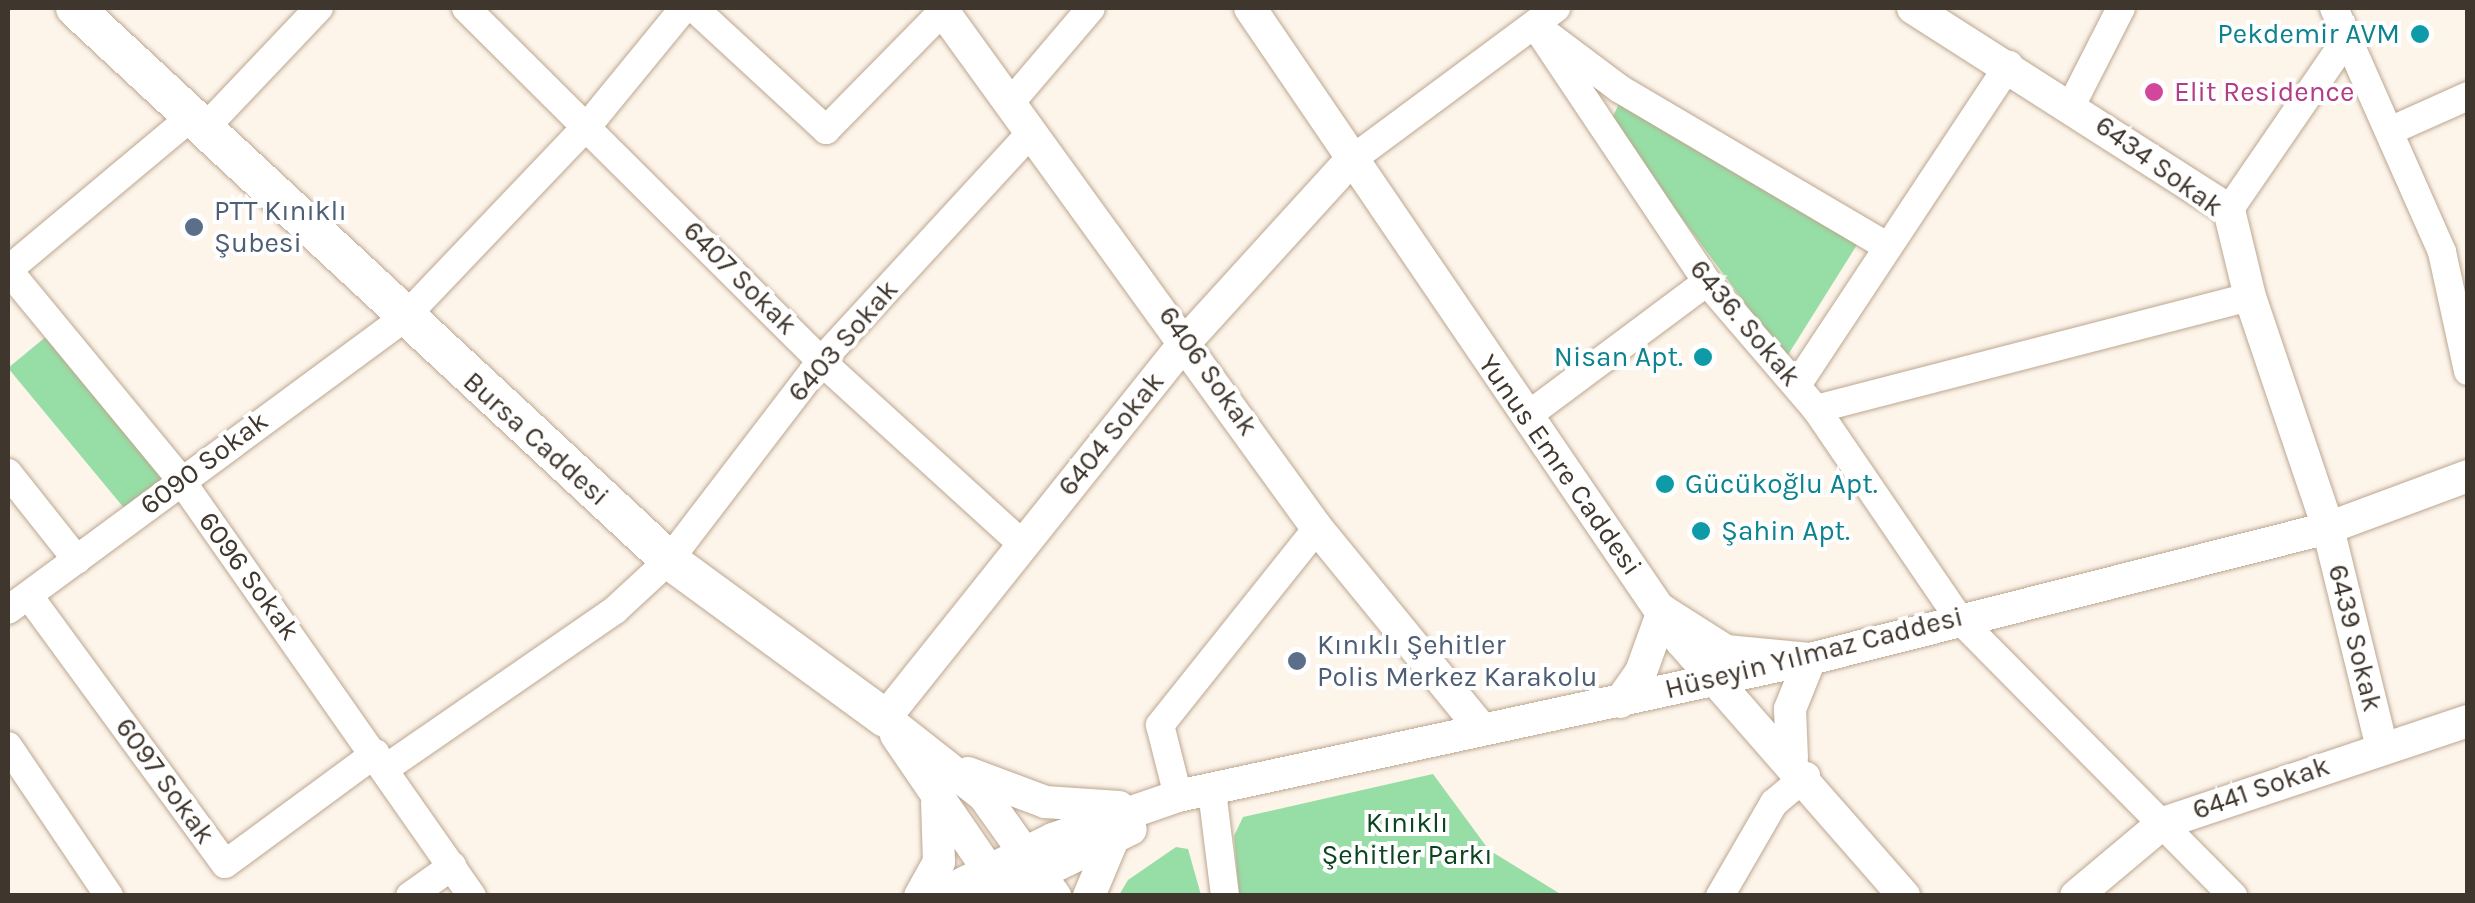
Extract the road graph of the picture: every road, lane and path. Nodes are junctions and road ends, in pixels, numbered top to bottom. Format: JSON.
{"nodes":[{"id":1,"x":75,"y":8,"type":"edge"},
{"id":2,"x":319,"y":8,"type":"edge"},
{"id":3,"x":466,"y":8,"type":"edge"},
{"id":4,"x":684,"y":8,"type":"edge"},
{"id":5,"x":694,"y":8,"type":"edge"},
{"id":6,"x":1091,"y":8,"type":"edge"},
{"id":7,"x":1250,"y":8,"type":"edge"},
{"id":8,"x":1913,"y":8,"type":"edge"},
{"id":9,"x":2121,"y":8,"type":"edge"},
{"id":10,"x":2334,"y":8,"type":"edge"},
{"id":11,"x":944,"y":9,"type":"edge"},
{"id":12,"x":1543,"y":14,"type":"edge"},
{"id":13,"x":2348,"y":38,"type":"junction"},
{"id":14,"x":2009,"y":65,"type":"junction"},
{"id":15,"x":2468,"y":96,"type":"edge"},
{"id":16,"x":1011,"y":102,"type":"junction"},
{"id":17,"x":2072,"y":104,"type":"junction"},
{"id":18,"x":197,"y":123,"type":"junction"},
{"id":19,"x":589,"y":124,"type":"junction"},
{"id":20,"x":2392,"y":130,"type":"junction"},
{"id":21,"x":1031,"y":133,"type":"junction"},
{"id":22,"x":1350,"y":160,"type":"junction"},
{"id":23,"x":2229,"y":210,"type":"junction"},
{"id":24,"x":1887,"y":246,"type":"junction"},
{"id":25,"x":8,"y":270,"type":"edge"},
{"id":26,"x":1707,"y":282,"type":"junction"},
{"id":27,"x":2250,"y":297,"type":"junction"},
{"id":28,"x":403,"y":319,"type":"junction"},
{"id":29,"x":1188,"y":339,"type":"junction"},
{"id":30,"x":821,"y":360,"type":"junction"},
{"id":31,"x":2468,"y":371,"type":"edge"},
{"id":32,"x":1797,"y":385,"type":"junction"},
{"id":33,"x":1816,"y":409,"type":"junction"},
{"id":34,"x":1527,"y":416,"type":"junction"},
{"id":35,"x":8,"y":473,"type":"edge"},
{"id":36,"x":2468,"y":476,"type":"edge"},
{"id":37,"x":180,"y":479,"type":"junction"},
{"id":38,"x":1317,"y":528,"type":"junction"},
{"id":39,"x":2328,"y":528,"type":"junction"},
{"id":40,"x":1021,"y":543,"type":"junction"},
{"id":41,"x":77,"y":560,"type":"junction"},
{"id":42,"x":669,"y":560,"type":"junction"},
{"id":43,"x":18,"y":603,"type":"edge"},
{"id":44,"x":1663,"y":611,"type":"junction"},
{"id":45,"x":1959,"y":619,"type":"junction"},
{"id":46,"x":1810,"y":659,"type":"junction"},
{"id":47,"x":1708,"y":676,"type":"junction"},
{"id":48,"x":1626,"y":701,"type":"junction"},
{"id":49,"x":885,"y":718,"type":"junction"},
{"id":50,"x":2468,"y":721,"type":"edge"},
{"id":51,"x":1480,"y":727,"type":"junction"},
{"id":52,"x":8,"y":746,"type":"edge"},
{"id":53,"x":2382,"y":748,"type":"junction"},
{"id":54,"x":381,"y":761,"type":"junction"},
{"id":55,"x":1794,"y":762,"type":"junction"},
{"id":56,"x":955,"y":768,"type":"junction"},
{"id":57,"x":1212,"y":791,"type":"junction"},
{"id":58,"x":1178,"y":796,"type":"junction"},
{"id":59,"x":936,"y":798,"type":"junction"},
{"id":60,"x":1138,"y":808,"type":"junction"},
{"id":61,"x":2163,"y":822,"type":"junction"},
{"id":62,"x":1113,"y":839,"type":"junction"},
{"id":63,"x":452,"y":866,"type":"junction"},
{"id":64,"x":1040,"y":873,"type":"edge"},
{"id":65,"x":997,"y":888,"type":"edge"},
{"id":66,"x":109,"y":896,"type":"edge"},
{"id":67,"x":410,"y":896,"type":"edge"},
{"id":68,"x":472,"y":896,"type":"edge"},
{"id":69,"x":920,"y":896,"type":"edge"},
{"id":70,"x":937,"y":896,"type":"edge"},
{"id":71,"x":1089,"y":896,"type":"edge"},
{"id":72,"x":1225,"y":896,"type":"edge"},
{"id":73,"x":1720,"y":896,"type":"edge"},
{"id":74,"x":1904,"y":896,"type":"edge"},
{"id":75,"x":2076,"y":896,"type":"edge"},
{"id":76,"x":2233,"y":896,"type":"edge"}],
"edges":[{"from":1,"to":18,"type":"main road","name":"Bursa Caddesi"},
{"from":2,"to":18,"type":"street"},
{"from":3,"to":19,"type":"street","name":"6407 Sokak"},
{"from":4,"to":19,"type":"street","name":"6090 Sokak"},
{"from":5,"to":11,"type":"street"},
{"from":6,"to":16,"type":"street"},
{"from":7,"to":22,"type":"street","name":"Yunus Emre Caddesi"},
{"from":8,"to":14,"type":"street","name":"6434 Sokak"},
{"from":9,"to":17,"type":"street"},
{"from":10,"to":13,"type":"street"},
{"from":11,"to":16,"type":"street","name":"6406 Sokak"},
{"from":12,"to":22,"type":"street"},
{"from":12,"to":24,"type":"street"},
{"from":12,"to":26,"type":"street","name":"6436. Sokak"},
{"from":13,"to":20,"type":"street"},
{"from":13,"to":23,"type":"street"},
{"from":14,"to":17,"type":"street","name":"6434 Sokak"},
{"from":14,"to":24,"type":"street"},
{"from":15,"to":20,"type":"street"},
{"from":16,"to":21,"type":"street","name":"6406 Sokak"},
{"from":17,"to":23,"type":"street","name":"6434 Sokak"},
{"from":18,"to":25,"type":"street"},
{"from":18,"to":28,"type":"main road","name":"Bursa Caddesi"},
{"from":19,"to":28,"type":"street","name":"6090 Sokak"},
{"from":19,"to":30,"type":"street","name":"6407 Sokak"},
{"from":20,"to":31,"type":"street"},
{"from":21,"to":29,"type":"street","name":"6406 Sokak"},
{"from":21,"to":30,"type":"street","name":"6403 Sokak"},
{"from":22,"to":29,"type":"street","name":"6404 Sokak"},
{"from":22,"to":34,"type":"street","name":"Yunus Emre Caddesi"},
{"from":23,"to":27,"type":"street","name":"6434 Sokak"},
{"from":24,"to":32,"type":"street"},
{"from":25,"to":37,"type":"street","name":"6096 Sokak"},
{"from":26,"to":32,"type":"street","name":"6436. Sokak"},
{"from":26,"to":34,"type":"street"},
{"from":27,"to":33,"type":"street"},
{"from":27,"to":39,"type":"street","name":"6434 Sokak"},
{"from":28,"to":37,"type":"street","name":"6090 Sokak"},
{"from":28,"to":42,"type":"main road","name":"Bursa Caddesi"},
{"from":29,"to":38,"type":"street","name":"6406 Sokak"},
{"from":29,"to":40,"type":"street","name":"6404 Sokak"},
{"from":30,"to":40,"type":"street","name":"6407 Sokak"},
{"from":30,"to":42,"type":"street","name":"6403 Sokak"},
{"from":32,"to":33,"type":"street","name":"6436. Sokak"},
{"from":33,"to":45,"type":"street","name":"6436. Sokak"},
{"from":34,"to":44,"type":"street","name":"Yunus Emre Caddesi"},
{"from":35,"to":41,"type":"street"},
{"from":36,"to":39,"type":"street","name":"Hüseyin Yılmaz Caddesi"},
{"from":37,"to":41,"type":"street","name":"6090 Sokak"},
{"from":37,"to":54,"type":"street","name":"6096 Sokak"},
{"from":38,"to":51,"type":"street","name":"6406 Sokak"},
{"from":38,"to":58,"type":"street"},
{"from":39,"to":45,"type":"street","name":"Hüseyin Yılmaz Caddesi"},
{"from":39,"to":53,"type":"street","name":"6439 Sokak"},
{"from":40,"to":49,"type":"street","name":"6404 Sokak"},
{"from":41,"to":43,"type":"street","name":"6090 Sokak"},
{"from":42,"to":49,"type":"main road","name":"Bursa Caddesi"},
{"from":42,"to":54,"type":"street","name":"6097 Sokak"},
{"from":43,"to":54,"type":"street","name":"6097 Sokak"},
{"from":44,"to":46,"type":"street"},
{"from":44,"to":47,"type":"street","name":"Yunus Emre Caddesi"},
{"from":44,"to":48,"type":"street"},
{"from":45,"to":46,"type":"street","name":"Hüseyin Yılmaz Caddesi"},
{"from":45,"to":61,"type":"street","name":"6436. Sokak"},
{"from":46,"to":47,"type":"street","name":"Hüseyin Yılmaz Caddesi"},
{"from":46,"to":55,"type":"street"},
{"from":47,"to":48,"type":"street","name":"Hüseyin Yılmaz Caddesi"},
{"from":47,"to":55,"type":"street","name":"Yunus Emre Caddesi"},
{"from":48,"to":51,"type":"street","name":"Hüseyin Yılmaz Caddesi"},
{"from":48,"to":55,"type":"street"},
{"from":49,"to":56,"type":"street"},
{"from":49,"to":59,"type":"street","name":"Bursa Caddesi"},
{"from":50,"to":53,"type":"street","name":"6441 Sokak"},
{"from":51,"to":57,"type":"street","name":"Hüseyin Yılmaz Caddesi"},
{"from":52,"to":66,"type":"street"},
{"from":53,"to":61,"type":"street","name":"6441 Sokak"},
{"from":54,"to":63,"type":"street","name":"6096 Sokak"},
{"from":55,"to":73,"type":"street"},
{"from":55,"to":74,"type":"street","name":"Yunus Emre Caddesi"},
{"from":56,"to":60,"type":"street"},
{"from":56,"to":64,"type":"street"},
{"from":57,"to":58,"type":"street","name":"Hüseyin Yılmaz Caddesi"},
{"from":57,"to":62,"type":"street","name":"Hüseyin Yılmaz Caddesi"},
{"from":57,"to":72,"type":"street"},
{"from":58,"to":60,"type":"street","name":"Hüseyin Yılmaz Caddesi"},
{"from":59,"to":65,"type":"street","name":"Bursa Caddesi"},
{"from":59,"to":69,"type":"street"},
{"from":60,"to":64,"type":"street","name":"Hüseyin Yılmaz Caddesi"},
{"from":61,"to":75,"type":"street","name":"6441 Sokak"},
{"from":61,"to":76,"type":"street","name":"6436. Sokak"},
{"from":62,"to":64,"type":"street","name":"Hüseyin Yılmaz Caddesi"},
{"from":62,"to":71,"type":"street"},
{"from":63,"to":67,"type":"street"},
{"from":63,"to":68,"type":"street","name":"6096 Sokak"},
{"from":64,"to":65,"type":"street"},
{"from":65,"to":70,"type":"street"}]}
